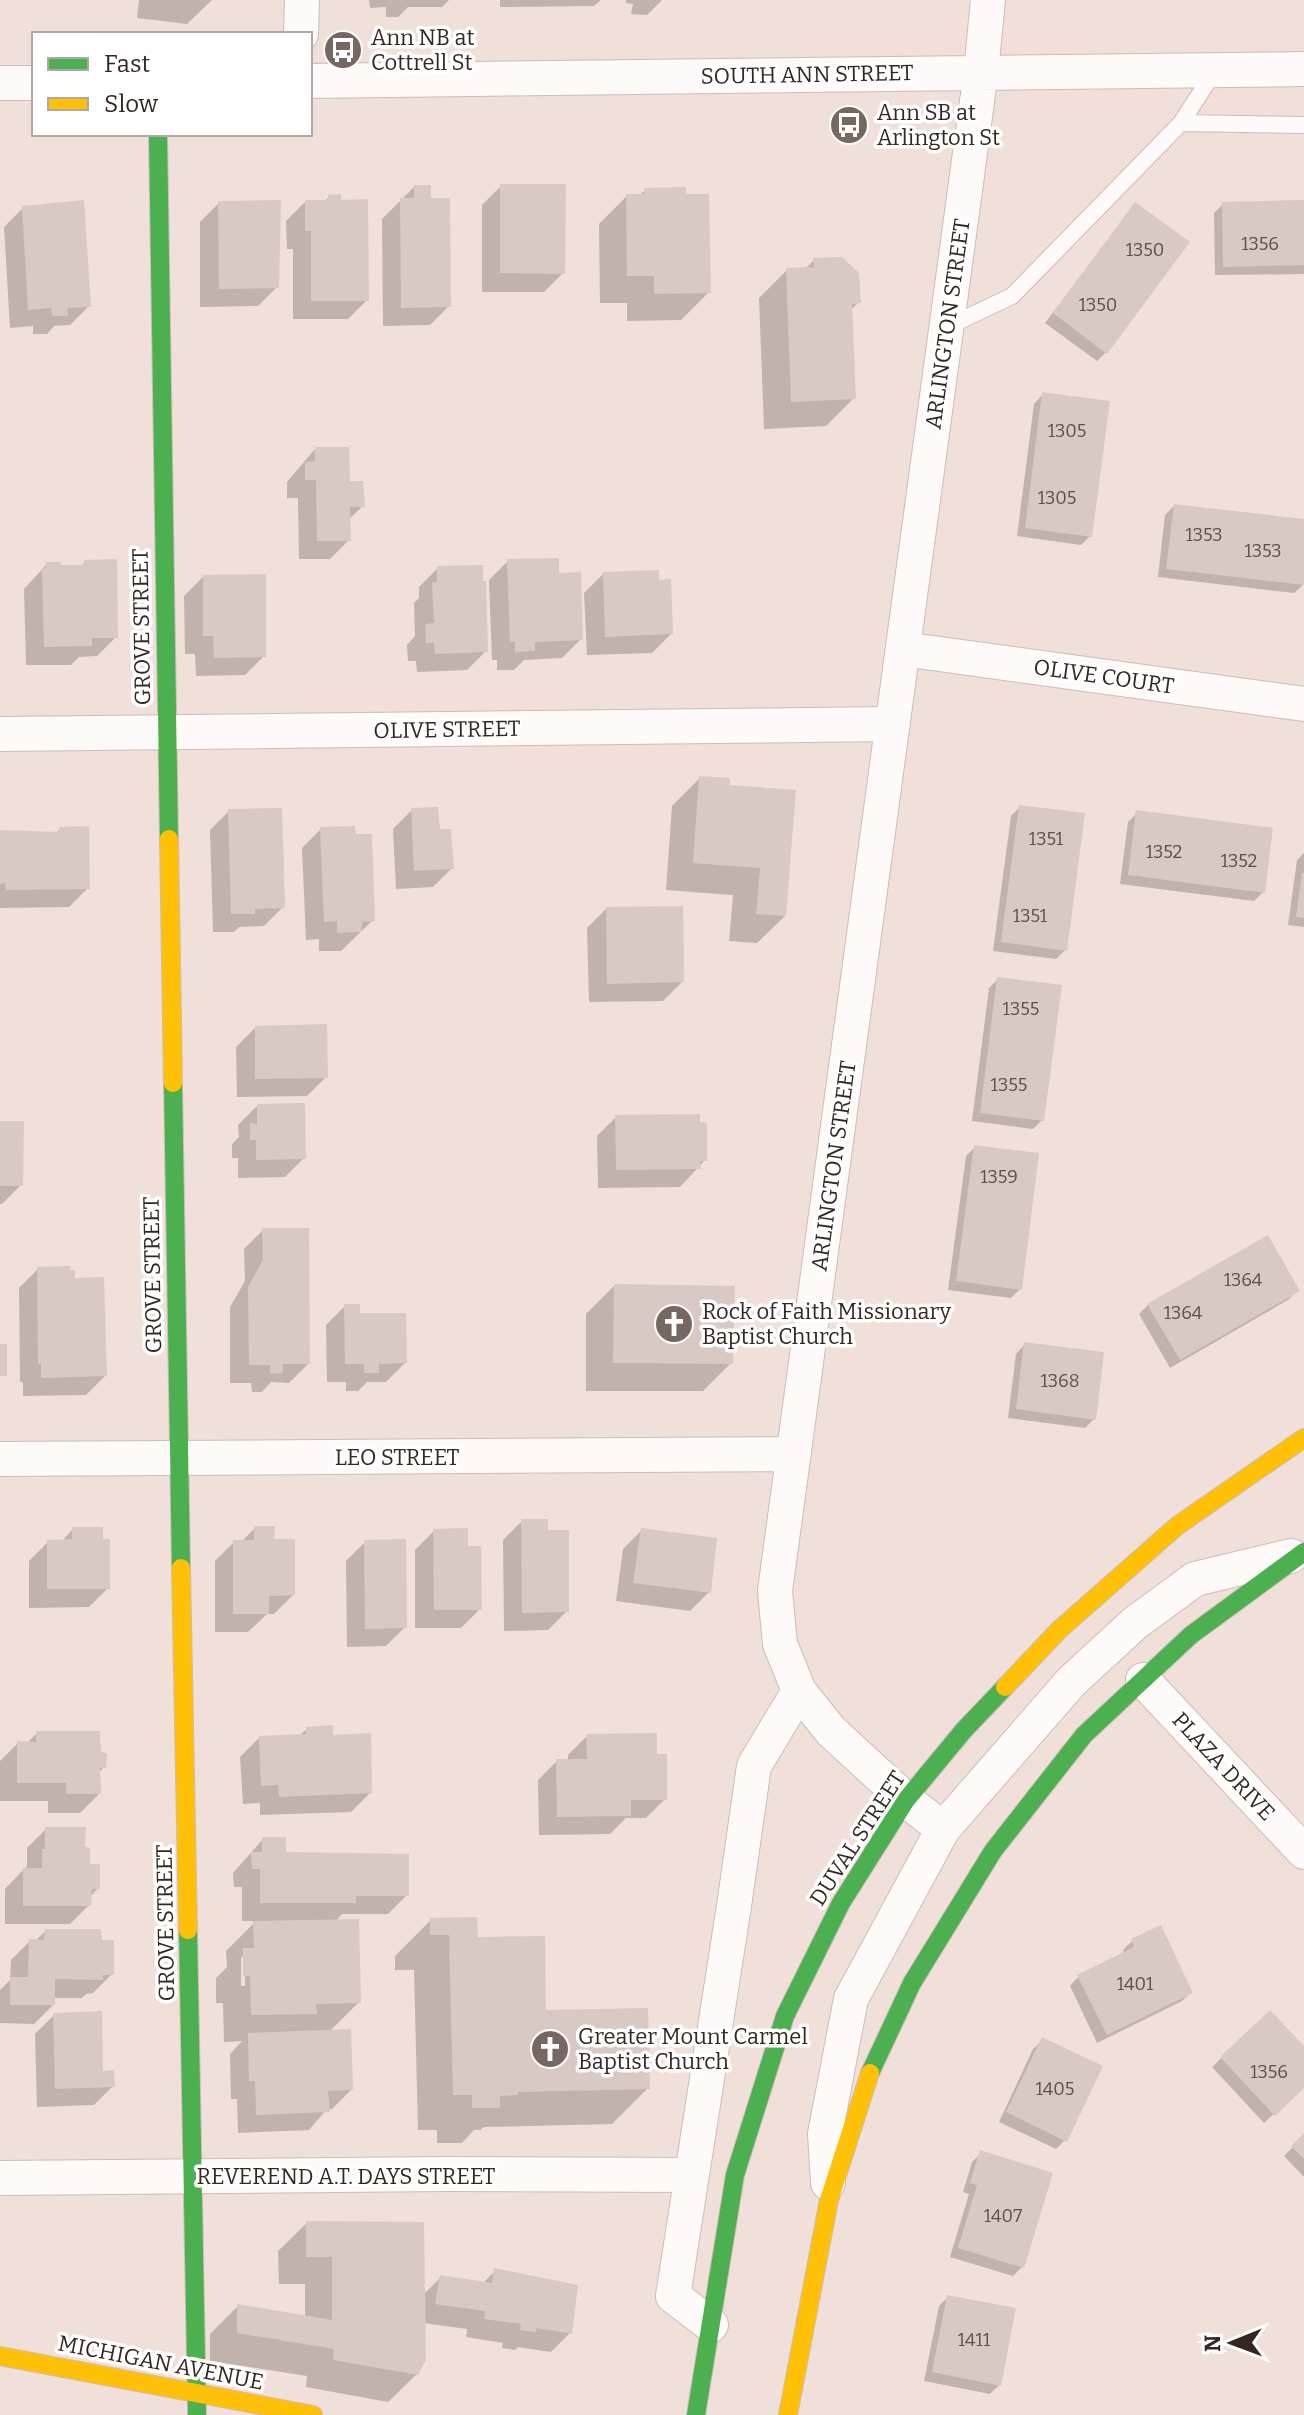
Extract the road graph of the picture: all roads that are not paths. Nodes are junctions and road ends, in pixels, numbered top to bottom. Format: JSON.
{"nodes":[{"id":1,"x":302,"y":0,"type":"edge"},
{"id":2,"x":988,"y":0,"type":"edge"},
{"id":3,"x":301,"y":32,"type":"edge"},
{"id":4,"x":1304,"y":69,"type":"edge"},
{"id":5,"x":1214,"y":70,"type":"junction"},
{"id":6,"x":981,"y":72,"type":"junction"},
{"id":7,"x":312,"y":81,"type":"edge"},
{"id":8,"x":0,"y":83,"type":"edge"},
{"id":9,"x":32,"y":83,"type":"edge"},
{"id":10,"x":1181,"y":123,"type":"junction"},
{"id":11,"x":1304,"y":125,"type":"edge"},
{"id":12,"x":158,"y":136,"type":"edge"},
{"id":13,"x":947,"y":327,"type":"junction"},
{"id":14,"x":903,"y":649,"type":"junction"},
{"id":15,"x":1304,"y":704,"type":"edge"},
{"id":16,"x":893,"y":724,"type":"junction"},
{"id":17,"x":167,"y":732,"type":"junction"},
{"id":18,"x":0,"y":734,"type":"edge"},
{"id":19,"x":1304,"y":1438,"type":"edge"},
{"id":20,"x":794,"y":1454,"type":"junction"},
{"id":21,"x":0,"y":1459,"type":"edge"},
{"id":22,"x":179,"y":1459,"type":"junction"},
{"id":23,"x":1303,"y":1553,"type":"edge"},
{"id":24,"x":1143,"y":1680,"type":"junction"},
{"id":25,"x":799,"y":1691,"type":"junction"},
{"id":26,"x":906,"y":1800,"type":"junction"},
{"id":27,"x":943,"y":1829,"type":"junction"},
{"id":28,"x":1304,"y":1852,"type":"edge"},
{"id":29,"x":691,"y":2175,"type":"junction"},
{"id":30,"x":194,"y":2177,"type":"junction"},
{"id":31,"x":0,"y":2178,"type":"edge"},
{"id":32,"x":829,"y":2200,"type":"junction"},
{"id":33,"x":711,"y":2325,"type":"junction"},
{"id":34,"x":0,"y":2356,"type":"edge"},
{"id":35,"x":197,"y":2395,"type":"junction"},
{"id":36,"x":197,"y":2415,"type":"edge"},
{"id":37,"x":313,"y":2415,"type":"edge"},
{"id":38,"x":696,"y":2415,"type":"edge"},
{"id":39,"x":788,"y":2415,"type":"edge"}],
"edges":[{"from":1,"to":3,"type":"street"},
{"from":2,"to":6,"type":"street","name":"ARLINGTON STREET"},
{"from":4,"to":5,"type":"street","name":"SOUTH ANN STREET"},
{"from":5,"to":6,"type":"street","name":"SOUTH ANN STREET"},
{"from":5,"to":10,"type":"lane"},
{"from":6,"to":7,"type":"street","name":"SOUTH ANN STREET"},
{"from":6,"to":13,"type":"street","name":"ARLINGTON STREET"},
{"from":8,"to":9,"type":"street"},
{"from":10,"to":11,"type":"lane"},
{"from":10,"to":13,"type":"lane"},
{"from":12,"to":17,"type":"street","name":"GROVE STREET"},
{"from":13,"to":14,"type":"street","name":"ARLINGTON STREET"},
{"from":14,"to":15,"type":"street","name":"OLIVE COURT"},
{"from":14,"to":16,"type":"street","name":"ARLINGTON STREET"},
{"from":16,"to":17,"type":"street","name":"OLIVE STREET"},
{"from":16,"to":20,"type":"street","name":"ARLINGTON STREET"},
{"from":17,"to":18,"type":"street","name":"OLIVE STREET"},
{"from":17,"to":22,"type":"street","name":"GROVE STREET"},
{"from":19,"to":26,"type":"street","name":"DUVAL STREET"},
{"from":20,"to":22,"type":"street","name":"LEO STREET"},
{"from":20,"to":25,"type":"street","name":"ARLINGTON STREET"},
{"from":21,"to":22,"type":"street","name":"LEO STREET"},
{"from":22,"to":30,"type":"street","name":"GROVE STREET"},
{"from":23,"to":24,"type":"street"},
{"from":23,"to":27,"type":"street"},
{"from":24,"to":28,"type":"street","name":"PLAZA DRIVE"},
{"from":24,"to":32,"type":"street"},
{"from":25,"to":26,"type":"street","name":"ARLINGTON STREET"},
{"from":25,"to":29,"type":"street"},
{"from":26,"to":27,"type":"street","name":"ARLINGTON STREET"},
{"from":26,"to":33,"type":"street","name":"DUVAL STREET"},
{"from":27,"to":32,"type":"street"},
{"from":29,"to":30,"type":"street","name":"REVEREND A.T. DAYS STREET"},
{"from":29,"to":33,"type":"street"},
{"from":30,"to":31,"type":"street","name":"REVEREND A.T. DAYS STREET"},
{"from":30,"to":35,"type":"street","name":"GROVE STREET"},
{"from":32,"to":39,"type":"street"},
{"from":33,"to":38,"type":"street","name":"DUVAL STREET"},
{"from":34,"to":35,"type":"street","name":"MICHIGAN AVENUE"},
{"from":35,"to":36,"type":"street","name":"GROVE STREET"},
{"from":35,"to":37,"type":"street","name":"MICHIGAN AVENUE"}]}
